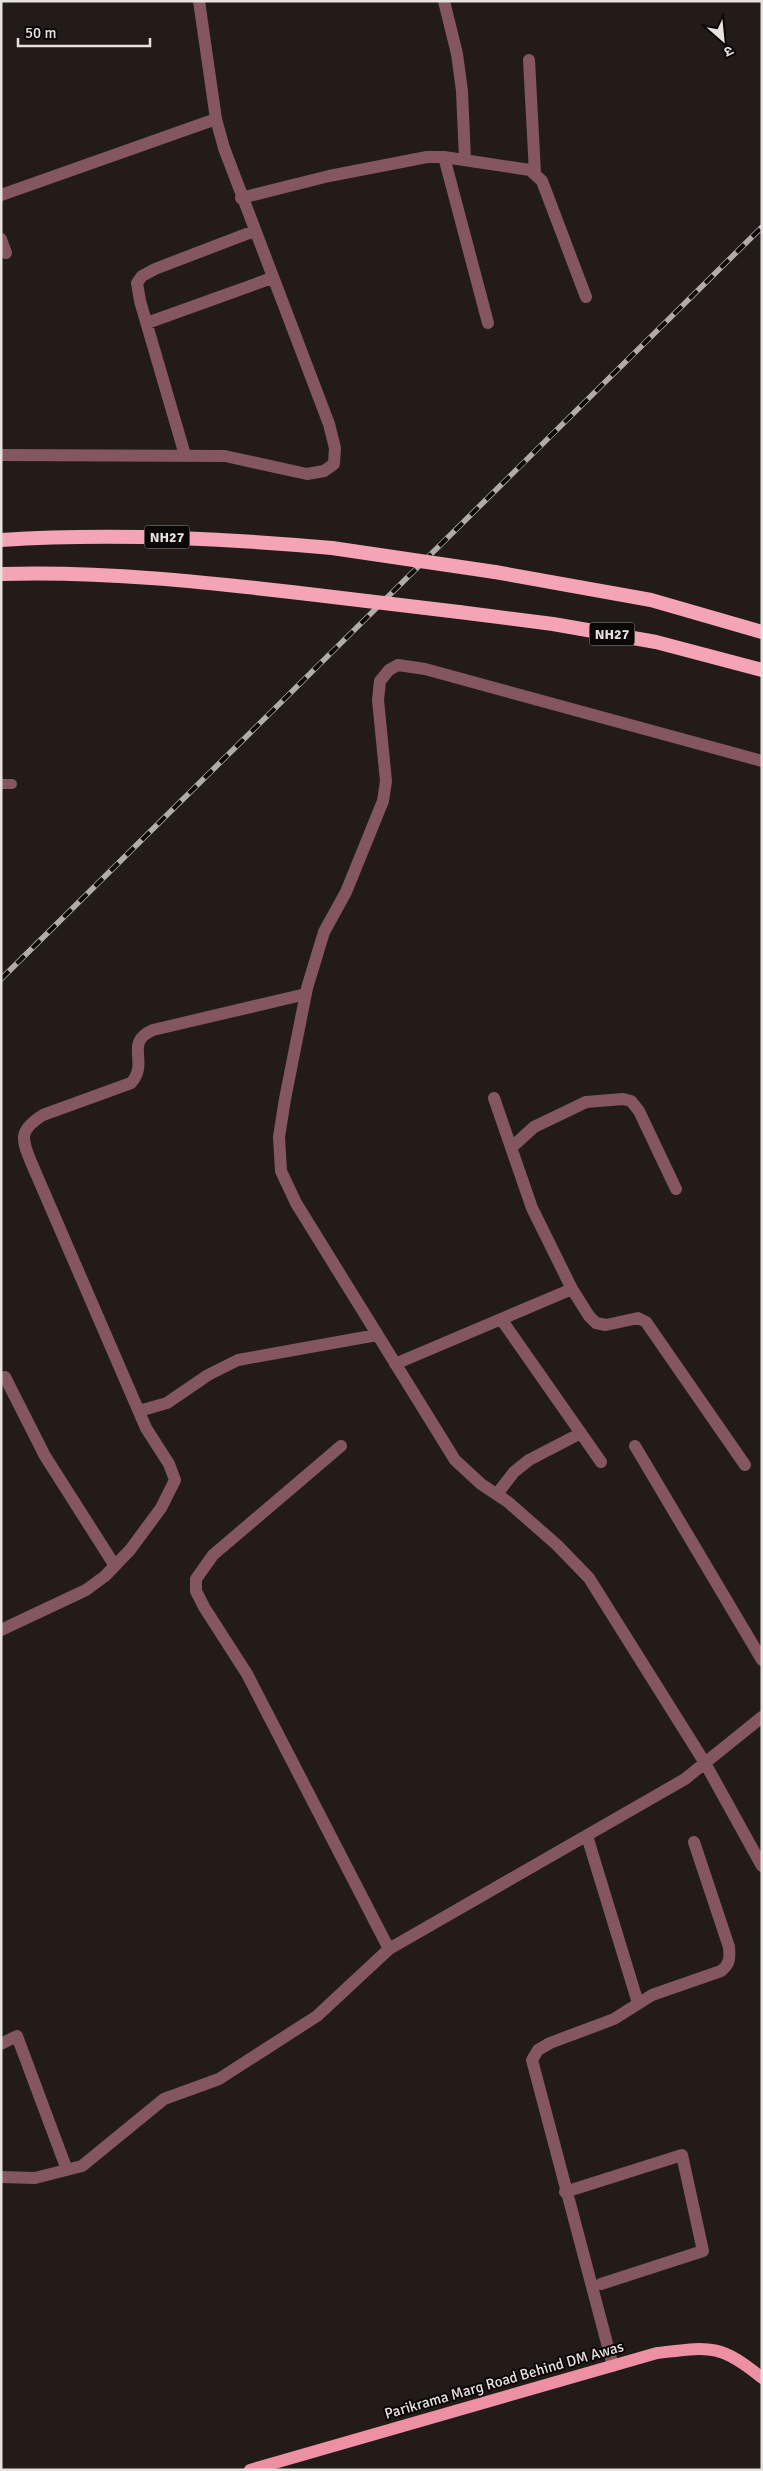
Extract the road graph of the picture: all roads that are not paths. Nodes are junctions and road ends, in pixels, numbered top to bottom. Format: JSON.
{"nodes":[{"id":1,"x":199,"y":1,"type":"edge"},
{"id":2,"x":444,"y":1,"type":"edge"},
{"id":3,"x":529,"y":60,"type":"dead end"},
{"id":4,"x":216,"y":119,"type":"junction"},
{"id":5,"x":444,"y":157,"type":"junction"},
{"id":6,"x":465,"y":160,"type":"junction"},
{"id":7,"x":536,"y":173,"type":"junction"},
{"id":8,"x":1,"y":195,"type":"edge"},
{"id":9,"x":241,"y":198,"type":"junction"},
{"id":10,"x":254,"y":231,"type":"junction"},
{"id":11,"x":1,"y":239,"type":"edge"},
{"id":12,"x":6,"y":253,"type":"dead end"},
{"id":13,"x":272,"y":278,"type":"junction"},
{"id":14,"x":586,"y":297,"type":"dead end"},
{"id":15,"x":147,"y":323,"type":"junction"},
{"id":16,"x":488,"y":323,"type":"dead end"},
{"id":17,"x":1,"y":455,"type":"edge"},
{"id":18,"x":185,"y":455,"type":"junction"},
{"id":19,"x":1,"y":540,"type":"edge"},
{"id":20,"x":1,"y":574,"type":"edge"},
{"id":21,"x":762,"y":632,"type":"edge"},
{"id":22,"x":762,"y":670,"type":"edge"},
{"id":23,"x":762,"y":761,"type":"edge"},
{"id":24,"x":306,"y":994,"type":"junction"},
{"id":25,"x":494,"y":1098,"type":"dead end"},
{"id":26,"x":511,"y":1148,"type":"junction"},
{"id":27,"x":676,"y":1189,"type":"dead end"},
{"id":28,"x":572,"y":1289,"type":"junction"},
{"id":29,"x":501,"y":1319,"type":"junction"},
{"id":30,"x":377,"y":1335,"type":"junction"},
{"id":31,"x":395,"y":1364,"type":"junction"},
{"id":32,"x":5,"y":1377,"type":"dead end"},
{"id":33,"x":139,"y":1410,"type":"junction"},
{"id":34,"x":581,"y":1433,"type":"junction"},
{"id":35,"x":342,"y":1446,"type":"dead end"},
{"id":36,"x":635,"y":1446,"type":"dead end"},
{"id":37,"x":601,"y":1462,"type":"dead end"},
{"id":38,"x":744,"y":1465,"type":"dead end"},
{"id":39,"x":497,"y":1494,"type":"junction"},
{"id":40,"x":115,"y":1566,"type":"junction"},
{"id":41,"x":3,"y":1626,"type":"edge"},
{"id":42,"x":762,"y":1660,"type":"edge"},
{"id":43,"x":762,"y":1717,"type":"edge"},
{"id":44,"x":705,"y":1763,"type":"junction"},
{"id":45,"x":587,"y":1836,"type":"junction"},
{"id":46,"x":694,"y":1842,"type":"dead end"},
{"id":47,"x":762,"y":1866,"type":"edge"},
{"id":48,"x":390,"y":1949,"type":"junction"},
{"id":49,"x":638,"y":2003,"type":"junction"},
{"id":50,"x":1,"y":2044,"type":"edge"},
{"id":51,"x":67,"y":2170,"type":"junction"},
{"id":52,"x":2,"y":2176,"type":"edge"},
{"id":53,"x":565,"y":2192,"type":"junction"},
{"id":54,"x":601,"y":2284,"type":"dead end"},
{"id":55,"x":613,"y":2366,"type":"junction"},
{"id":56,"x":762,"y":2378,"type":"edge"},
{"id":57,"x":250,"y":2470,"type":"edge"}],
"edges":[{"from":1,"to":4,"type":"street"},
{"from":2,"to":6,"type":"street"},
{"from":3,"to":7,"type":"street"},
{"from":4,"to":8,"type":"street"},
{"from":4,"to":9,"type":"street"},
{"from":5,"to":6,"type":"street"},
{"from":5,"to":9,"type":"street"},
{"from":5,"to":16,"type":"street"},
{"from":6,"to":7,"type":"street"},
{"from":7,"to":14,"type":"street"},
{"from":9,"to":10,"type":"street"},
{"from":10,"to":13,"type":"street"},
{"from":10,"to":15,"type":"street"},
{"from":11,"to":12,"type":"street"},
{"from":13,"to":15,"type":"street"},
{"from":13,"to":18,"type":"street"},
{"from":15,"to":18,"type":"street"},
{"from":17,"to":18,"type":"street"},
{"from":19,"to":21,"type":"highway","number":"NH27","bridge":true},
{"from":20,"to":22,"type":"highway","number":"NH27","bridge":true},
{"from":23,"to":24,"type":"street"},
{"from":24,"to":30,"type":"street"},
{"from":24,"to":33,"type":"street"},
{"from":25,"to":26,"type":"street"},
{"from":26,"to":27,"type":"street"},
{"from":26,"to":28,"type":"street"},
{"from":28,"to":29,"type":"street"},
{"from":28,"to":38,"type":"street"},
{"from":29,"to":31,"type":"street"},
{"from":29,"to":34,"type":"street"},
{"from":30,"to":31,"type":"street"},
{"from":30,"to":33,"type":"street"},
{"from":31,"to":39,"type":"street"},
{"from":32,"to":40,"type":"street"},
{"from":33,"to":40,"type":"street"},
{"from":34,"to":37,"type":"street"},
{"from":34,"to":39,"type":"street"},
{"from":35,"to":48,"type":"street"},
{"from":36,"to":42,"type":"street"},
{"from":39,"to":44,"type":"street"},
{"from":40,"to":41,"type":"street"},
{"from":43,"to":44,"type":"street"},
{"from":44,"to":45,"type":"street"},
{"from":44,"to":47,"type":"street"},
{"from":45,"to":48,"type":"street"},
{"from":45,"to":49,"type":"street"},
{"from":46,"to":49,"type":"street"},
{"from":48,"to":51,"type":"street"},
{"from":49,"to":53,"type":"street"},
{"from":50,"to":51,"type":"street"},
{"from":51,"to":52,"type":"street"},
{"from":53,"to":54,"type":"street"},
{"from":53,"to":55,"type":"street"},
{"from":55,"to":56,"type":"main road","name":"Parikrama Marg Road Behind DM Awas"},
{"from":55,"to":57,"type":"main road","name":"Parikrama Marg Road Behind DM Awas"}]}
